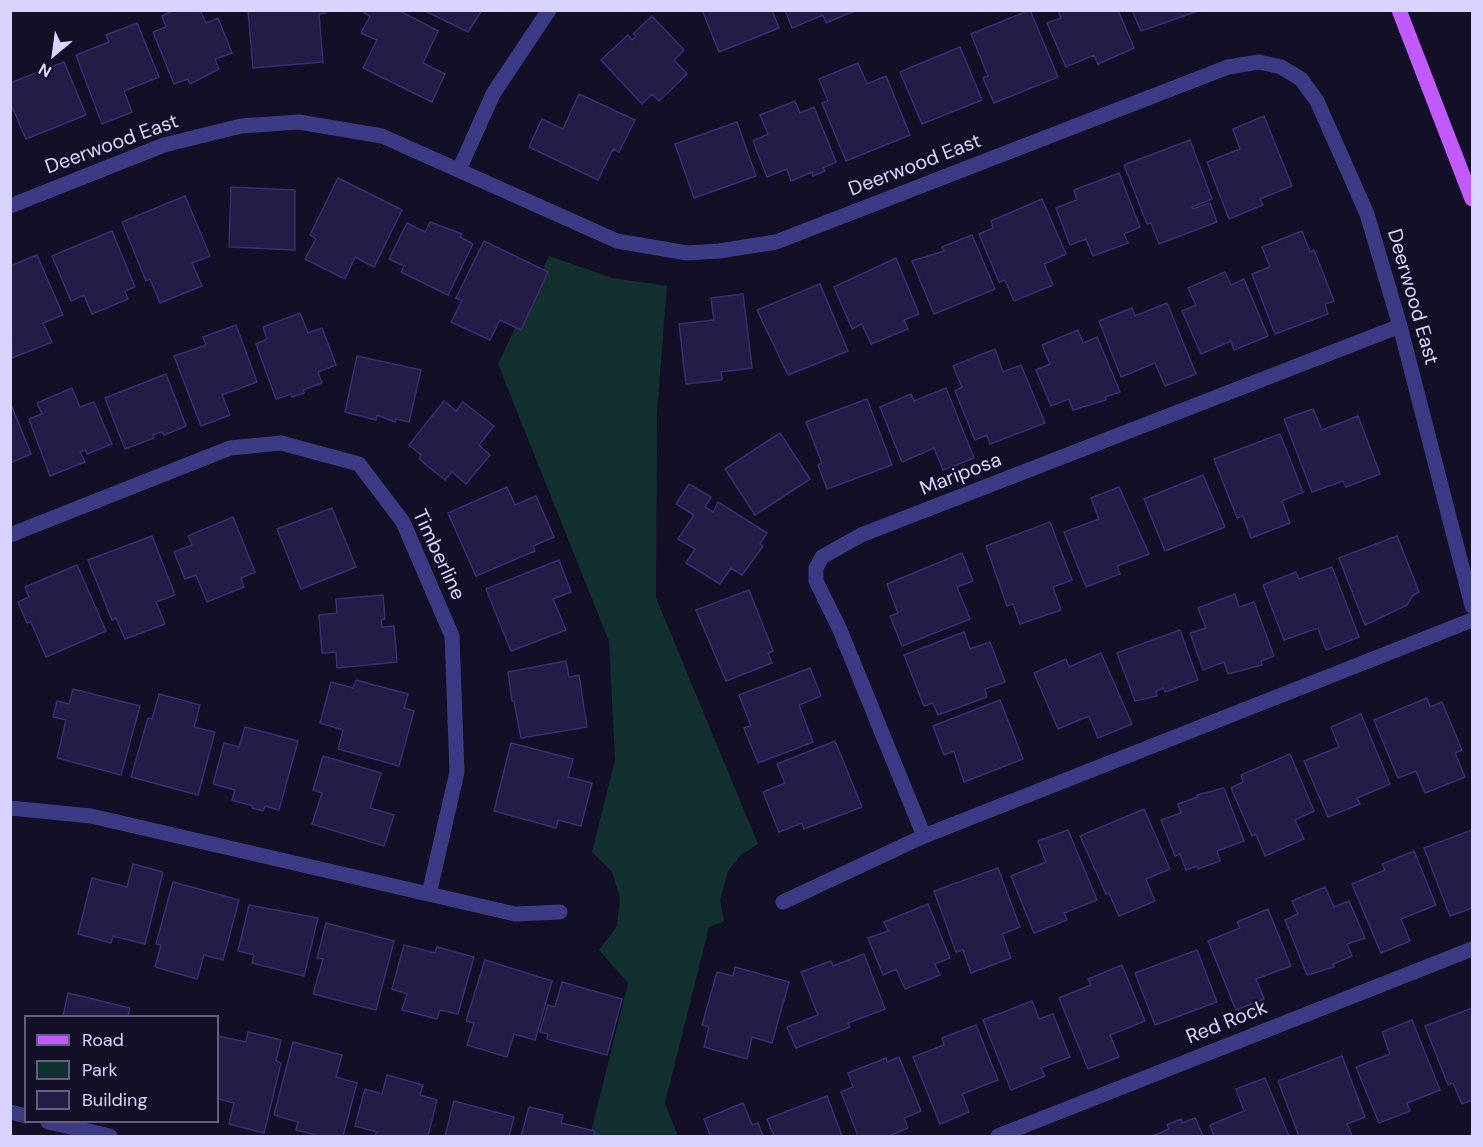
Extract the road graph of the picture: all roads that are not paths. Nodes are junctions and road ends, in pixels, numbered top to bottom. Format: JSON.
{"nodes":[{"id":1,"x":549,"y":10,"type":"edge"},
{"id":2,"x":1399,"y":10,"type":"edge"},
{"id":3,"x":459,"y":170,"type":"junction"},
{"id":4,"x":1473,"y":199,"type":"edge"},
{"id":5,"x":10,"y":206,"type":"edge"},
{"id":6,"x":1400,"y":326,"type":"junction"},
{"id":7,"x":10,"y":535,"type":"edge"},
{"id":8,"x":1473,"y":606,"type":"edge"},
{"id":9,"x":1473,"y":620,"type":"edge"},
{"id":10,"x":10,"y":808,"type":"edge"},
{"id":11,"x":924,"y":836,"type":"junction"},
{"id":12,"x":429,"y":894,"type":"junction"},
{"id":13,"x":783,"y":902,"type":"dead end"},
{"id":14,"x":560,"y":912,"type":"dead end"},
{"id":15,"x":1473,"y":949,"type":"edge"},
{"id":16,"x":52,"y":1123,"type":"edge"},
{"id":17,"x":110,"y":1137,"type":"edge"},
{"id":18,"x":998,"y":1137,"type":"edge"}],
"edges":[{"from":1,"to":3,"type":"street"},
{"from":2,"to":4,"type":"main road"},
{"from":3,"to":5,"type":"street","name":"Deerwood East"},
{"from":3,"to":6,"type":"street","name":"Deerwood East"},
{"from":6,"to":8,"type":"street","name":"Deerwood East"},
{"from":6,"to":11,"type":"street","name":"Mariposa"},
{"from":7,"to":12,"type":"street","name":"Timberline"},
{"from":9,"to":11,"type":"street"},
{"from":10,"to":12,"type":"street"},
{"from":11,"to":13,"type":"street"},
{"from":12,"to":14,"type":"street"},
{"from":15,"to":18,"type":"street","name":"Red Rock"},
{"from":16,"to":17,"type":"street"}]}
